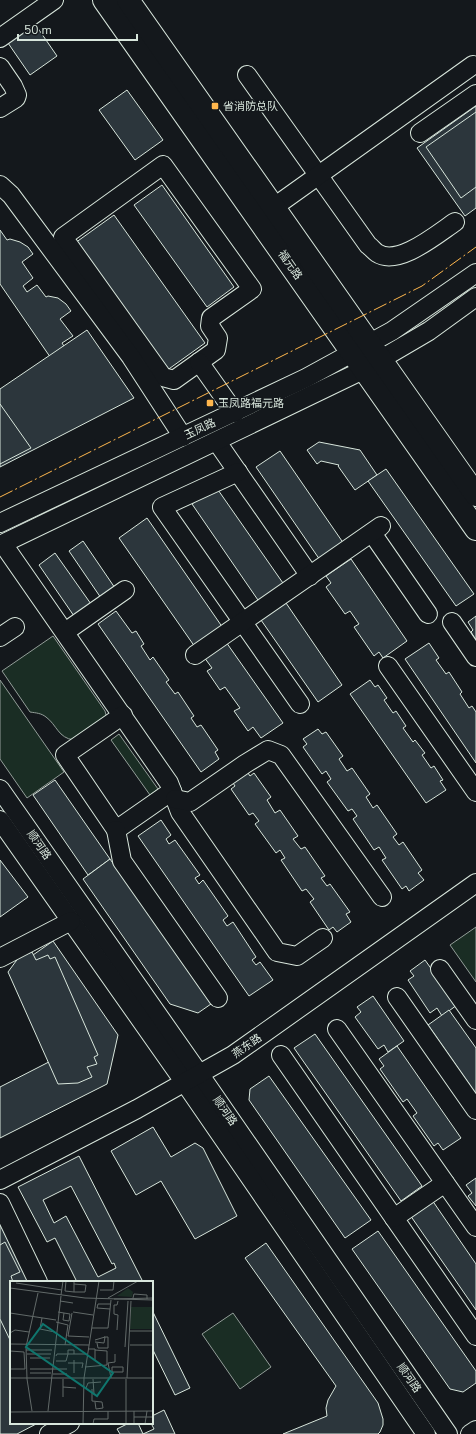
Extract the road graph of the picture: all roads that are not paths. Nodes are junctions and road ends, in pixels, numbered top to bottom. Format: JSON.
{"nodes":[{"id":1,"x":54,"y":0,"type":"edge"},
{"id":2,"x":104,"y":0,"type":"edge"},
{"id":3,"x":128,"y":0,"type":"edge"},
{"id":4,"x":0,"y":38,"type":"edge"},
{"id":5,"x":473,"y":65,"type":"dead end"},
{"id":6,"x":0,"y":67,"type":"edge"},
{"id":7,"x":247,"y":75,"type":"dead end"},
{"id":8,"x":476,"y":94,"type":"edge"},
{"id":9,"x":0,"y":108,"type":"edge"},
{"id":10,"x":420,"y":133,"type":"dead end"},
{"id":11,"x":319,"y":175,"type":"junction"},
{"id":12,"x":0,"y":185,"type":"edge"},
{"id":13,"x":274,"y":207,"type":"junction"},
{"id":14,"x":455,"y":222,"type":"dead end"},
{"id":15,"x":476,"y":273,"type":"edge"},
{"id":16,"x":476,"y":297,"type":"edge"},
{"id":17,"x":367,"y":356,"type":"junction"},
{"id":18,"x":199,"y":362,"type":"junction"},
{"id":19,"x":235,"y":413,"type":"junction"},
{"id":20,"x":183,"y":437,"type":"junction"},
{"id":21,"x":217,"y":442,"type":"junction"},
{"id":22,"x":238,"y":472,"type":"junction"},
{"id":23,"x":476,"y":495,"type":"edge"},
{"id":24,"x":0,"y":523,"type":"edge"},
{"id":25,"x":476,"y":529,"type":"edge"},
{"id":26,"x":2,"y":544,"type":"edge"},
{"id":27,"x":310,"y":576,"type":"junction"},
{"id":28,"x":125,"y":590,"type":"dead end"},
{"id":29,"x":428,"y":614,"type":"dead end"},
{"id":30,"x":243,"y":622,"type":"junction"},
{"id":31,"x":452,"y":622,"type":"dead end"},
{"id":32,"x":64,"y":632,"type":"junction"},
{"id":33,"x":195,"y":656,"type":"dead end"},
{"id":34,"x":476,"y":657,"type":"edge"},
{"id":35,"x":388,"y":666,"type":"dead end"},
{"id":36,"x":300,"y":704,"type":"dead end"},
{"id":37,"x":123,"y":715,"type":"junction"},
{"id":38,"x":0,"y":789,"type":"edge"},
{"id":39,"x":476,"y":792,"type":"edge"},
{"id":40,"x":174,"y":795,"type":"junction"},
{"id":41,"x":0,"y":820,"type":"edge"},
{"id":42,"x":116,"y":830,"type":"junction"},
{"id":43,"x":476,"y":883,"type":"edge"},
{"id":44,"x":382,"y":897,"type":"dead end"},
{"id":45,"x":71,"y":921,"type":"junction"},
{"id":46,"x":323,"y":938,"type":"dead end"},
{"id":47,"x":0,"y":958,"type":"edge"},
{"id":48,"x":440,"y":969,"type":"dead end"},
{"id":49,"x":397,"y":997,"type":"dead end"},
{"id":50,"x":218,"y":998,"type":"dead end"},
{"id":51,"x":476,"y":1020,"type":"edge"},
{"id":52,"x":337,"y":1029,"type":"dead end"},
{"id":53,"x":281,"y":1055,"type":"dead end"},
{"id":54,"x":192,"y":1079,"type":"junction"},
{"id":55,"x":476,"y":1110,"type":"edge"},
{"id":56,"x":0,"y":1180,"type":"edge"},
{"id":57,"x":445,"y":1182,"type":"junction"},
{"id":58,"x":0,"y":1203,"type":"edge"},
{"id":59,"x":394,"y":1218,"type":"junction"},
{"id":60,"x":476,"y":1227,"type":"edge"},
{"id":61,"x":38,"y":1281,"type":"edge"},
{"id":62,"x":476,"y":1336,"type":"edge"},
{"id":63,"x":68,"y":1424,"type":"edge"},
{"id":64,"x":476,"y":1430,"type":"edge"},
{"id":65,"x":49,"y":1434,"type":"edge"},
{"id":66,"x":426,"y":1434,"type":"edge"},
{"id":67,"x":448,"y":1434,"type":"edge"},
{"id":68,"x":470,"y":1434,"type":"edge"}],
"edges":[{"from":1,"to":4,"type":"street"},
{"from":2,"to":17,"type":"main road","name":"福元路"},
{"from":3,"to":13,"type":"main road","name":"福元路"},
{"from":5,"to":11,"type":"street"},
{"from":6,"to":9,"type":"street"},
{"from":7,"to":11,"type":"street"},
{"from":8,"to":10,"type":"street"},
{"from":11,"to":13,"type":"street"},
{"from":11,"to":14,"type":"street"},
{"from":12,"to":20,"type":"street"},
{"from":13,"to":17,"type":"main road","name":"福元路"},
{"from":15,"to":17,"type":"street","name":"玉凤路"},
{"from":16,"to":17,"type":"street","name":"玉凤路"},
{"from":17,"to":19,"type":"street","name":"玉凤路"},
{"from":17,"to":21,"type":"street","name":"玉凤路"},
{"from":17,"to":23,"type":"main road","name":"福元路"},
{"from":17,"to":25,"type":"main road","name":"福元路"},
{"from":18,"to":18,"type":"street"},
{"from":18,"to":19,"type":"street"},
{"from":19,"to":20,"type":"street","name":"玉凤路"},
{"from":20,"to":24,"type":"street","name":"玉凤路"},
{"from":21,"to":22,"type":"street"},
{"from":21,"to":26,"type":"street","name":"玉凤路"},
{"from":22,"to":27,"type":"street"},
{"from":22,"to":30,"type":"street"},
{"from":26,"to":32,"type":"street"},
{"from":27,"to":29,"type":"street"},
{"from":27,"to":30,"type":"street"},
{"from":28,"to":32,"type":"street"},
{"from":30,"to":33,"type":"street"},
{"from":30,"to":36,"type":"street"},
{"from":31,"to":34,"type":"street"},
{"from":32,"to":37,"type":"street"},
{"from":35,"to":39,"type":"street"},
{"from":37,"to":40,"type":"street"},
{"from":37,"to":42,"type":"street"},
{"from":38,"to":54,"type":"street","name":"顺河路"},
{"from":40,"to":42,"type":"street"},
{"from":40,"to":44,"type":"street"},
{"from":40,"to":46,"type":"street"},
{"from":41,"to":45,"type":"street","name":"顺河路"},
{"from":42,"to":50,"type":"street"},
{"from":43,"to":54,"type":"street","name":"燕东路"},
{"from":45,"to":47,"type":"street"},
{"from":45,"to":54,"type":"street","name":"顺河路"},
{"from":48,"to":51,"type":"street"},
{"from":49,"to":55,"type":"street"},
{"from":52,"to":57,"type":"street"},
{"from":53,"to":59,"type":"street"},
{"from":54,"to":56,"type":"street","name":"燕东路"},
{"from":54,"to":66,"type":"street","name":"顺河路"},
{"from":54,"to":67,"type":"street","name":"顺河路"},
{"from":57,"to":59,"type":"street"},
{"from":57,"to":60,"type":"street"},
{"from":58,"to":61,"type":"street"},
{"from":59,"to":62,"type":"street"},
{"from":63,"to":65,"type":"street"},
{"from":64,"to":68,"type":"street"}]}
